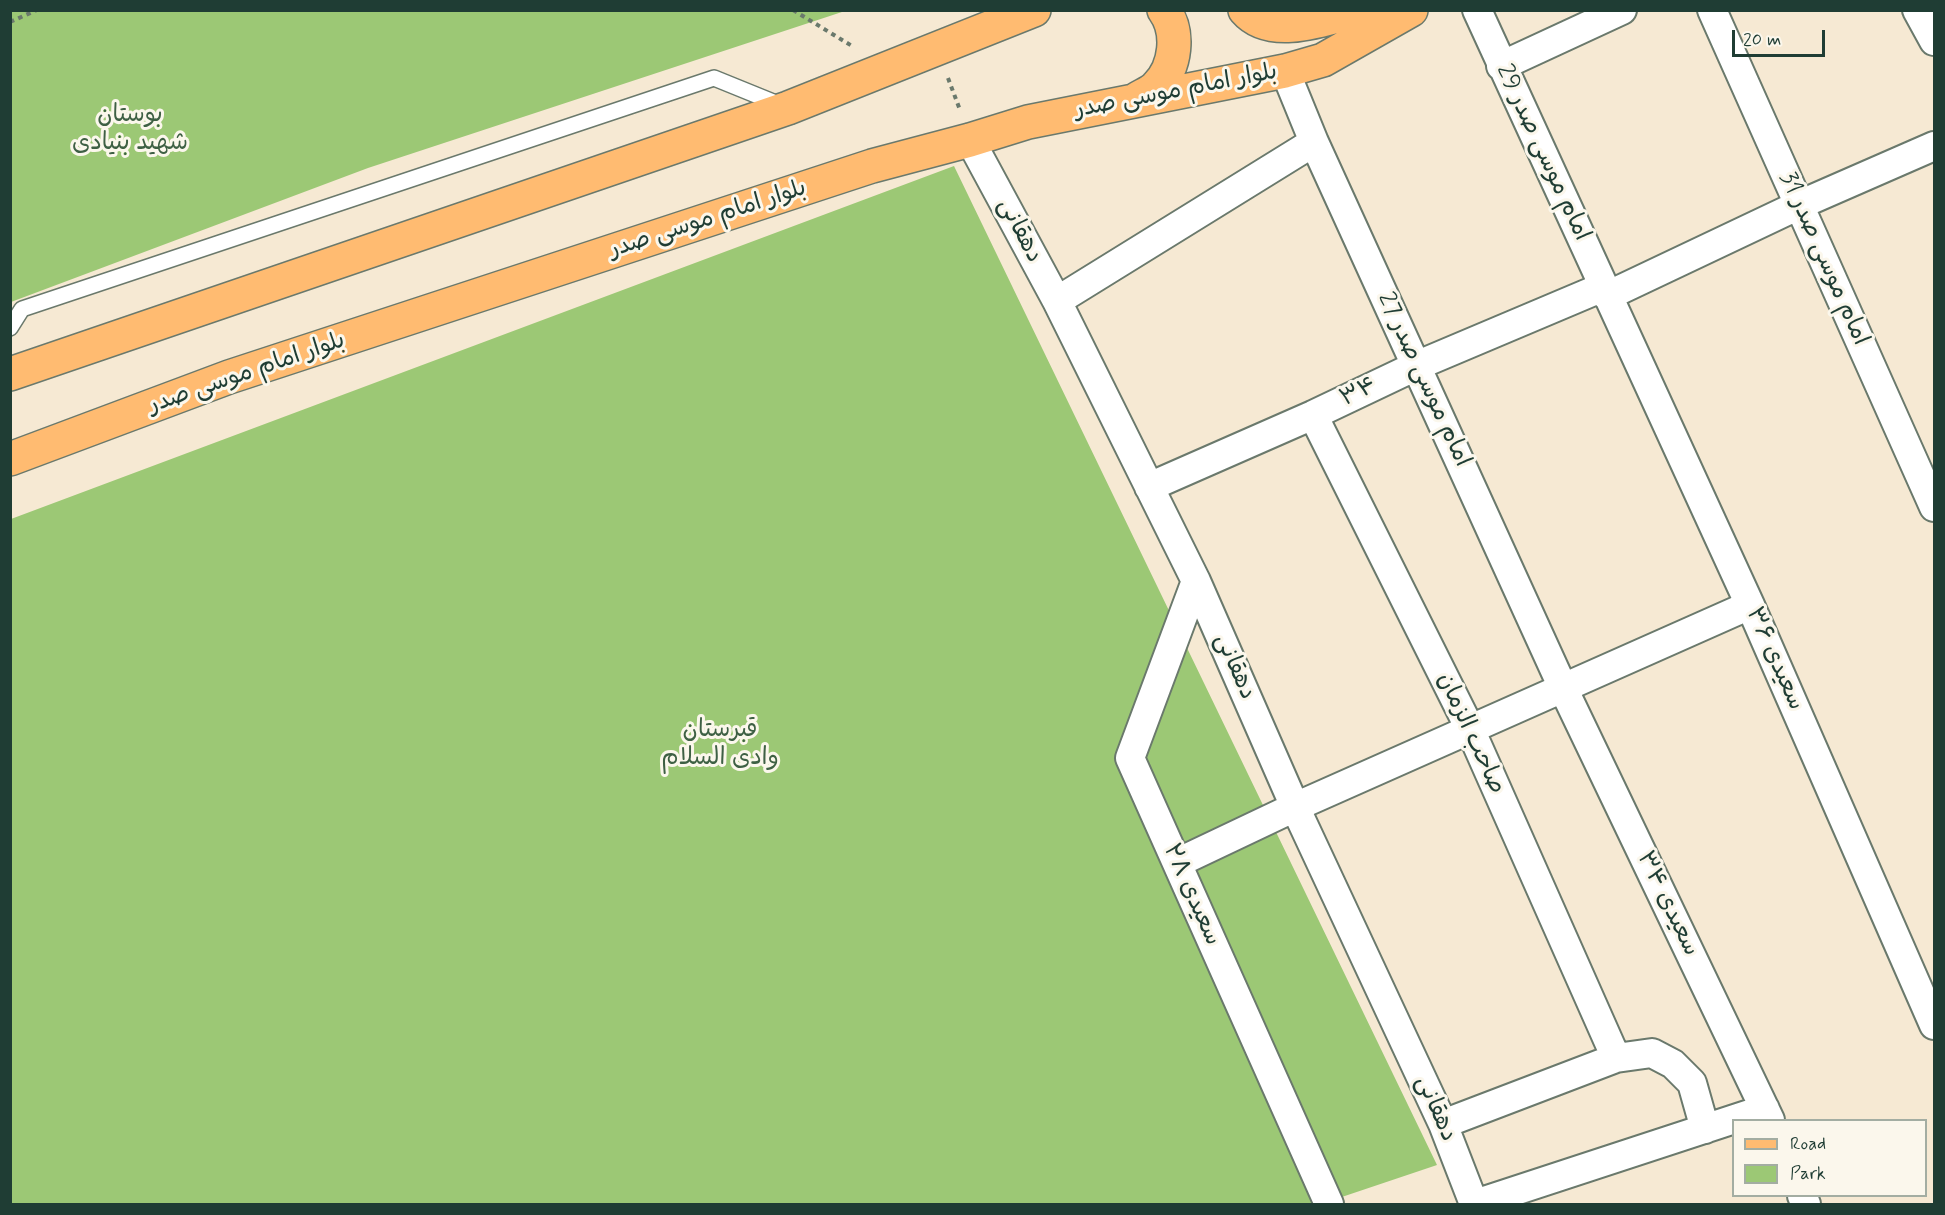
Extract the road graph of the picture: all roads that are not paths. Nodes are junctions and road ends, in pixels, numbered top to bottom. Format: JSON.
{"nodes":[{"id":1,"x":1034,"y":10,"type":"edge"},
{"id":2,"x":1164,"y":10,"type":"edge"},
{"id":3,"x":1245,"y":10,"type":"edge"},
{"id":4,"x":1358,"y":10,"type":"edge"},
{"id":5,"x":1411,"y":10,"type":"edge"},
{"id":6,"x":1477,"y":10,"type":"edge"},
{"id":7,"x":1623,"y":10,"type":"edge"},
{"id":8,"x":1712,"y":10,"type":"edge"},
{"id":9,"x":1917,"y":10,"type":"edge"},
{"id":10,"x":1935,"y":41,"type":"edge"},
{"id":11,"x":1501,"y":66,"type":"junction"},
{"id":12,"x":1285,"y":71,"type":"junction"},
{"id":13,"x":1136,"y":100,"type":"junction"},
{"id":14,"x":789,"y":108,"type":"junction"},
{"id":15,"x":970,"y":140,"type":"junction"},
{"id":16,"x":1314,"y":142,"type":"junction"},
{"id":17,"x":1935,"y":146,"type":"edge"},
{"id":18,"x":1799,"y":205,"type":"junction"},
{"id":19,"x":1605,"y":291,"type":"junction"},
{"id":20,"x":1057,"y":301,"type":"junction"},
{"id":21,"x":10,"y":328,"type":"edge"},
{"id":22,"x":1416,"y":366,"type":"junction"},
{"id":23,"x":10,"y":374,"type":"edge"},
{"id":24,"x":1313,"y":416,"type":"junction"},
{"id":25,"x":10,"y":459,"type":"edge"},
{"id":26,"x":1149,"y":487,"type":"junction"},
{"id":27,"x":1935,"y":507,"type":"edge"},
{"id":28,"x":1196,"y":582,"type":"junction"},
{"id":29,"x":1750,"y":605,"type":"junction"},
{"id":30,"x":1563,"y":688,"type":"junction"},
{"id":31,"x":1470,"y":729,"type":"junction"},
{"id":32,"x":1295,"y":807,"type":"junction"},
{"id":33,"x":1176,"y":863,"type":"junction"},
{"id":34,"x":1935,"y":1025,"type":"edge"},
{"id":35,"x":1616,"y":1058,"type":"junction"},
{"id":36,"x":1768,"y":1115,"type":"edge"},
{"id":37,"x":1750,"y":1119,"type":"edge"},
{"id":38,"x":1732,"y":1123,"type":"edge"},
{"id":39,"x":1443,"y":1124,"type":"junction"},
{"id":40,"x":1705,"y":1129,"type":"junction"},
{"id":41,"x":1329,"y":1204,"type":"edge"},
{"id":42,"x":1474,"y":1204,"type":"edge"}],
"edges":[{"from":1,"to":14,"type":"main road"},
{"from":2,"to":13,"type":"main road"},
{"from":3,"to":4,"type":"main road"},
{"from":5,"to":12,"type":"main road","name":"بلوار امام موسی صدر"},
{"from":6,"to":11,"type":"street","name":"امام موسی صدر 29"},
{"from":7,"to":11,"type":"street"},
{"from":8,"to":18,"type":"street","name":"امام موسی صدر 31"},
{"from":9,"to":10,"type":"street"},
{"from":11,"to":19,"type":"street","name":"امام موسی صدر 29"},
{"from":12,"to":13,"type":"main road","name":"بلوار امام موسی صدر"},
{"from":12,"to":16,"type":"street","name":"امام موسی صدر 27"},
{"from":13,"to":15,"type":"main road","name":"بلوار امام موسی صدر"},
{"from":14,"to":21,"type":"lane"},
{"from":14,"to":23,"type":"main road"},
{"from":15,"to":20,"type":"street","name":"دهقانی"},
{"from":15,"to":25,"type":"main road","name":"بلوار امام موسی صدر"},
{"from":16,"to":20,"type":"street"},
{"from":16,"to":22,"type":"street","name":"امام موسی صدر 27"},
{"from":17,"to":18,"type":"street","name":"۳۴"},
{"from":18,"to":19,"type":"street","name":"۳۴"},
{"from":18,"to":27,"type":"street","name":"امام موسی صدر 31"},
{"from":19,"to":22,"type":"street","name":"۳۴"},
{"from":19,"to":29,"type":"street","name":"سعیدی ۳۶"},
{"from":20,"to":26,"type":"street","name":"دهقانی"},
{"from":22,"to":24,"type":"street","name":"۳۴"},
{"from":22,"to":30,"type":"street","name":"امام موسی صدر 27"},
{"from":24,"to":26,"type":"street","name":"۳۴"},
{"from":24,"to":31,"type":"street","name":"صاحب الزمان"},
{"from":26,"to":28,"type":"street","name":"دهقانی"},
{"from":28,"to":32,"type":"street","name":"دهقانی"},
{"from":28,"to":33,"type":"street","name":"سعیدی ۲۸"},
{"from":29,"to":30,"type":"street"},
{"from":29,"to":34,"type":"street","name":"سعیدی ۳۶"},
{"from":30,"to":31,"type":"street"},
{"from":30,"to":36,"type":"street","name":"سعیدی ۳۴"},
{"from":31,"to":32,"type":"street"},
{"from":31,"to":35,"type":"street","name":"صاحب الزمان"},
{"from":32,"to":33,"type":"street"},
{"from":32,"to":39,"type":"street","name":"دهقانی"},
{"from":33,"to":41,"type":"street","name":"سعیدی ۲۸"},
{"from":35,"to":39,"type":"street"},
{"from":35,"to":40,"type":"street"},
{"from":36,"to":37,"type":"street"},
{"from":38,"to":40,"type":"street"},
{"from":39,"to":42,"type":"street","name":"دهقانی"},
{"from":40,"to":42,"type":"street"}]}
